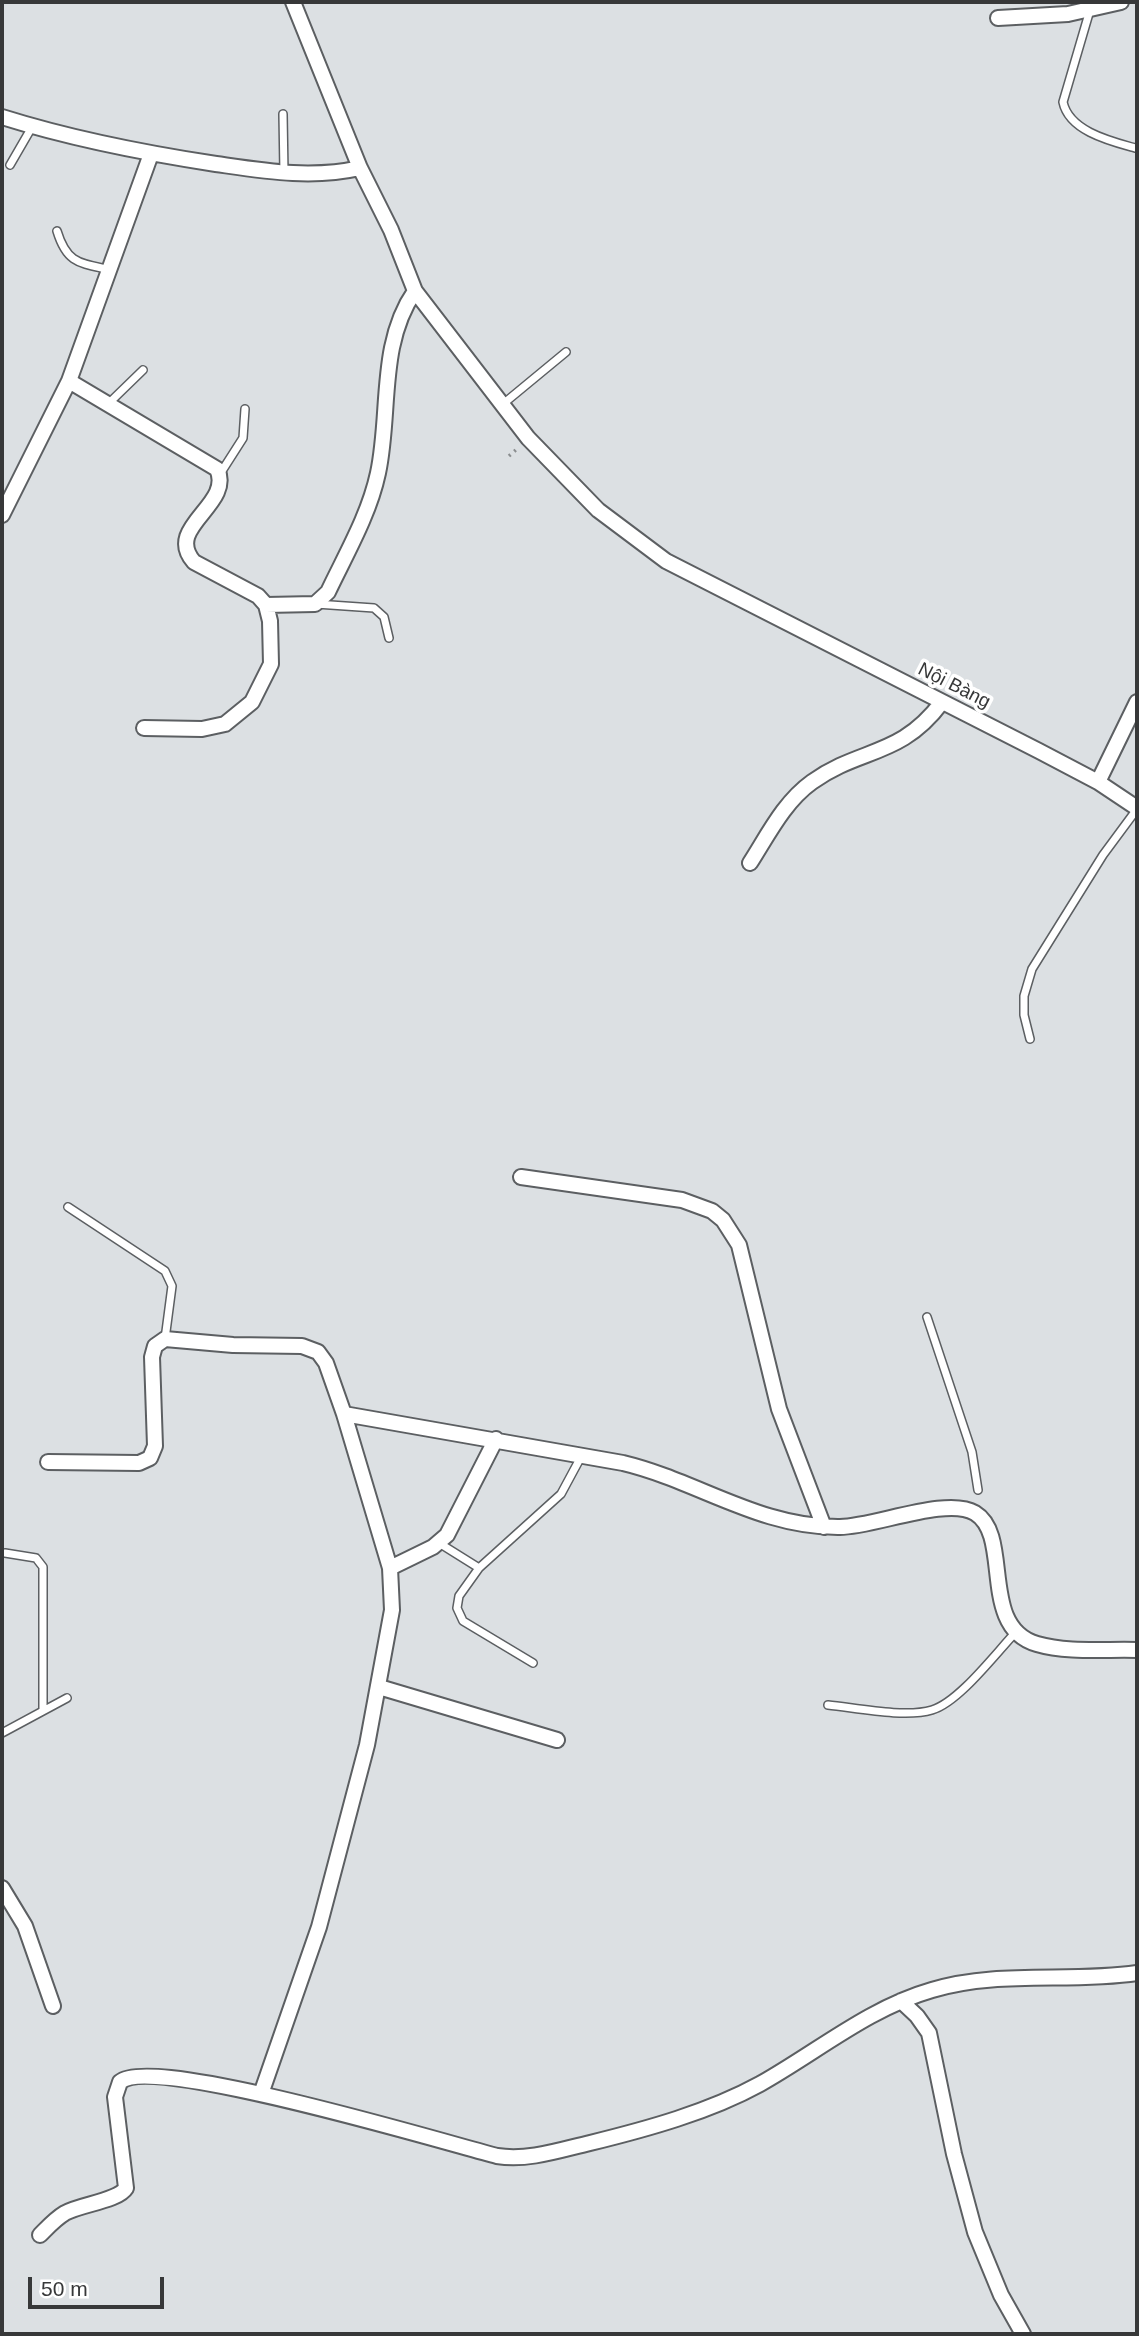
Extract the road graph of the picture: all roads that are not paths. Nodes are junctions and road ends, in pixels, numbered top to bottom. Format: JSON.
{"nodes":[{"id":1,"x":293,"y":2,"type":"edge"},
{"id":2,"x":1121,"y":2,"type":"edge"},
{"id":3,"x":1090,"y":10,"type":"junction"},
{"id":4,"x":998,"y":18,"type":"dead end"},
{"id":5,"x":283,"y":114,"type":"dead end"},
{"id":6,"x":2,"y":117,"type":"edge"},
{"id":7,"x":32,"y":127,"type":"junction"},
{"id":8,"x":1135,"y":148,"type":"dead end"},
{"id":9,"x":151,"y":155,"type":"junction"},
{"id":10,"x":10,"y":165,"type":"dead end"},
{"id":11,"x":360,"y":168,"type":"junction"},
{"id":12,"x":284,"y":173,"type":"junction"},
{"id":13,"x":57,"y":231,"type":"dead end"},
{"id":14,"x":111,"y":270,"type":"junction"},
{"id":15,"x":415,"y":291,"type":"junction"},
{"id":16,"x":566,"y":352,"type":"dead end"},
{"id":17,"x":143,"y":370,"type":"dead end"},
{"id":18,"x":69,"y":381,"type":"junction"},
{"id":19,"x":503,"y":404,"type":"junction"},
{"id":20,"x":106,"y":405,"type":"junction"},
{"id":21,"x":245,"y":410,"type":"dead end"},
{"id":22,"x":220,"y":474,"type":"junction"},
{"id":23,"x":2,"y":514,"type":"edge"},
{"id":24,"x":315,"y":604,"type":"junction"},
{"id":25,"x":266,"y":605,"type":"junction"},
{"id":26,"x":389,"y":638,"type":"dead end"},
{"id":27,"x":942,"y":702,"type":"junction"},
{"id":28,"x":1137,"y":702,"type":"edge"},
{"id":29,"x":144,"y":728,"type":"dead end"},
{"id":30,"x":1098,"y":782,"type":"junction"},
{"id":31,"x":1137,"y":808,"type":"edge"},
{"id":32,"x":750,"y":863,"type":"dead end"},
{"id":33,"x":1030,"y":1039,"type":"dead end"},
{"id":34,"x":521,"y":1177,"type":"dead end"},
{"id":35,"x":68,"y":1207,"type":"dead end"},
{"id":36,"x":927,"y":1317,"type":"dead end"},
{"id":37,"x":172,"y":1339,"type":"junction"},
{"id":38,"x":344,"y":1413,"type":"junction"},
{"id":39,"x":496,"y":1439,"type":"junction"},
{"id":40,"x":582,"y":1454,"type":"junction"},
{"id":41,"x":48,"y":1462,"type":"dead end"},
{"id":42,"x":978,"y":1490,"type":"dead end"},
{"id":43,"x":824,"y":1527,"type":"junction"},
{"id":44,"x":439,"y":1543,"type":"junction"},
{"id":45,"x":5,"y":1553,"type":"dead end"},
{"id":46,"x":390,"y":1568,"type":"junction"},
{"id":47,"x":480,"y":1569,"type":"junction"},
{"id":48,"x":1016,"y":1632,"type":"junction"},
{"id":49,"x":1137,"y":1650,"type":"edge"},
{"id":50,"x":533,"y":1663,"type":"dead end"},
{"id":51,"x":379,"y":1687,"type":"junction"},
{"id":52,"x":67,"y":1698,"type":"dead end"},
{"id":53,"x":828,"y":1705,"type":"dead end"},
{"id":54,"x":43,"y":1709,"type":"junction"},
{"id":55,"x":2,"y":1733,"type":"edge"},
{"id":56,"x":557,"y":1740,"type":"dead end"},
{"id":57,"x":2,"y":1888,"type":"edge"},
{"id":58,"x":1137,"y":1973,"type":"edge"},
{"id":59,"x":901,"y":2001,"type":"junction"},
{"id":60,"x":53,"y":2006,"type":"dead end"},
{"id":61,"x":261,"y":2094,"type":"junction"},
{"id":62,"x":40,"y":2235,"type":"dead end"},
{"id":63,"x":1023,"y":2334,"type":"edge"}],
"edges":[{"from":1,"to":11,"type":"street","name":"Nội Bàng"},
{"from":2,"to":3,"type":"street"},
{"from":3,"to":4,"type":"street"},
{"from":3,"to":8,"type":"lane"},
{"from":5,"to":12,"type":"lane"},
{"from":6,"to":7,"type":"street"},
{"from":7,"to":9,"type":"street"},
{"from":7,"to":10,"type":"lane"},
{"from":9,"to":12,"type":"street"},
{"from":9,"to":14,"type":"street"},
{"from":11,"to":12,"type":"street"},
{"from":11,"to":15,"type":"street","name":"Nội Bàng"},
{"from":13,"to":14,"type":"lane"},
{"from":14,"to":18,"type":"street"},
{"from":15,"to":19,"type":"street","name":"Nội Bàng"},
{"from":15,"to":24,"type":"street"},
{"from":16,"to":19,"type":"lane"},
{"from":17,"to":20,"type":"lane"},
{"from":18,"to":20,"type":"street"},
{"from":18,"to":23,"type":"street"},
{"from":19,"to":27,"type":"street","name":"Nội Bàng"},
{"from":20,"to":22,"type":"street"},
{"from":21,"to":22,"type":"lane"},
{"from":22,"to":25,"type":"street"},
{"from":24,"to":25,"type":"street"},
{"from":24,"to":26,"type":"lane"},
{"from":25,"to":29,"type":"street"},
{"from":27,"to":30,"type":"street","name":"Nội Bàng"},
{"from":27,"to":32,"type":"street"},
{"from":28,"to":30,"type":"street"},
{"from":30,"to":31,"type":"street","name":"Nội Bàng"},
{"from":31,"to":33,"type":"lane"},
{"from":34,"to":43,"type":"street"},
{"from":35,"to":37,"type":"lane"},
{"from":36,"to":42,"type":"lane"},
{"from":37,"to":38,"type":"street"},
{"from":37,"to":41,"type":"street"},
{"from":38,"to":39,"type":"street"},
{"from":38,"to":46,"type":"street"},
{"from":39,"to":40,"type":"street"},
{"from":39,"to":44,"type":"street"},
{"from":40,"to":43,"type":"street"},
{"from":40,"to":47,"type":"lane"},
{"from":43,"to":48,"type":"street"},
{"from":44,"to":46,"type":"street"},
{"from":44,"to":47,"type":"lane"},
{"from":45,"to":54,"type":"lane"},
{"from":46,"to":51,"type":"street"},
{"from":47,"to":50,"type":"lane"},
{"from":48,"to":49,"type":"street"},
{"from":48,"to":53,"type":"lane"},
{"from":51,"to":56,"type":"street"},
{"from":51,"to":61,"type":"street"},
{"from":52,"to":54,"type":"lane"},
{"from":54,"to":55,"type":"lane"},
{"from":57,"to":60,"type":"street"},
{"from":58,"to":59,"type":"street"},
{"from":59,"to":61,"type":"street"},
{"from":59,"to":63,"type":"street"},
{"from":61,"to":62,"type":"street"}]}
